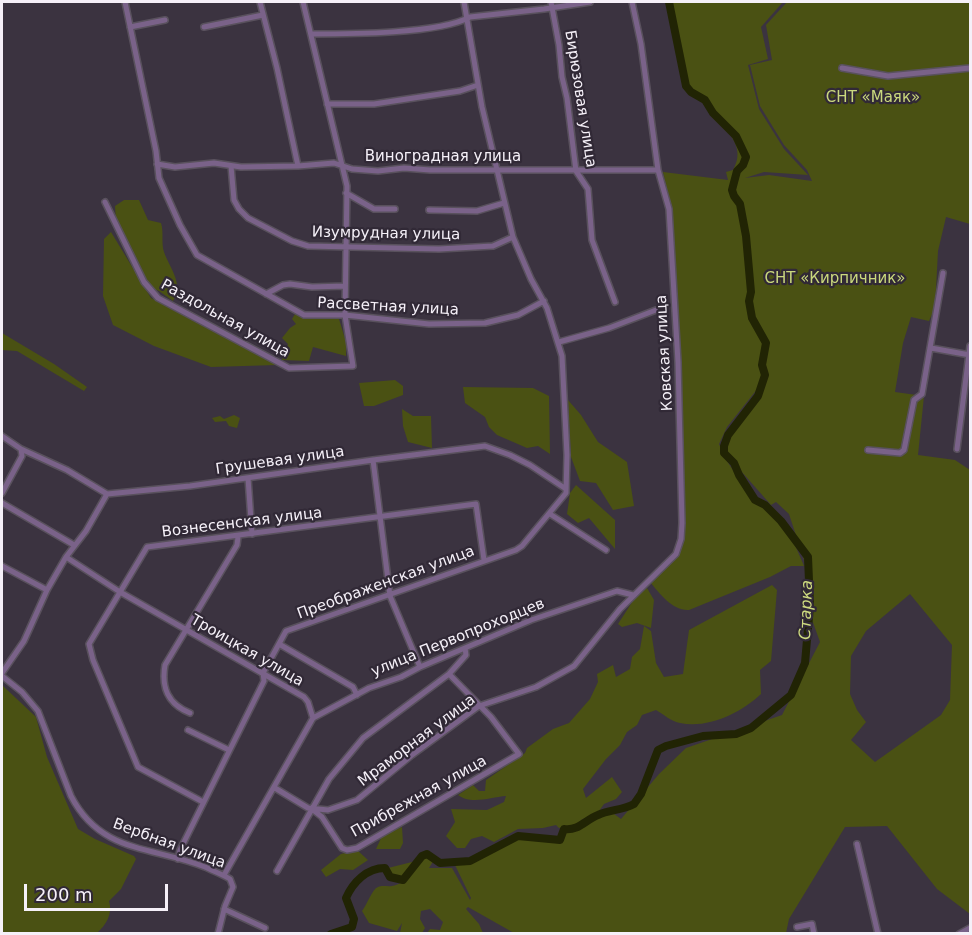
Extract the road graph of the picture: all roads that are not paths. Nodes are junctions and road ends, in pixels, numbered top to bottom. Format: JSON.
{"nodes":[{"id":1,"x":125,"y":2,"type":"edge"},
{"id":2,"x":260,"y":2,"type":"edge"},
{"id":3,"x":303,"y":2,"type":"edge"},
{"id":4,"x":464,"y":2,"type":"edge"},
{"id":5,"x":590,"y":2,"type":"edge"},
{"id":6,"x":632,"y":2,"type":"edge"},
{"id":7,"x":552,"y":5,"type":"edge"},
{"id":8,"x":263,"y":15,"type":"junction"},
{"id":9,"x":466,"y":19,"type":"junction"},
{"id":10,"x":165,"y":20,"type":"dead end"},
{"id":11,"x":130,"y":27,"type":"junction"},
{"id":12,"x":204,"y":27,"type":"dead end"},
{"id":13,"x":311,"y":34,"type":"junction"},
{"id":14,"x":842,"y":68,"type":"dead end"},
{"id":15,"x":970,"y":68,"type":"edge"},
{"id":16,"x":478,"y":85,"type":"junction"},
{"id":17,"x":327,"y":104,"type":"junction"},
{"id":18,"x":157,"y":164,"type":"junction"},
{"id":19,"x":342,"y":165,"type":"junction"},
{"id":20,"x":231,"y":166,"type":"junction"},
{"id":21,"x":298,"y":166,"type":"junction"},
{"id":22,"x":496,"y":170,"type":"junction"},
{"id":23,"x":658,"y":170,"type":"junction"},
{"id":24,"x":576,"y":171,"type":"junction"},
{"id":25,"x":346,"y":193,"type":"junction"},
{"id":26,"x":105,"y":202,"type":"dead end"},
{"id":27,"x":504,"y":203,"type":"junction"},
{"id":28,"x":395,"y":209,"type":"dead end"},
{"id":29,"x":429,"y":210,"type":"dead end"},
{"id":30,"x":513,"y":237,"type":"junction"},
{"id":31,"x":345,"y":248,"type":"junction"},
{"id":32,"x":942,"y":273,"type":"dead end"},
{"id":33,"x":345,"y":286,"type":"junction"},
{"id":34,"x":266,"y":294,"type":"junction"},
{"id":35,"x":544,"y":301,"type":"junction"},
{"id":36,"x":615,"y":303,"type":"dead end"},
{"id":37,"x":656,"y":310,"type":"dead end"},
{"id":38,"x":345,"y":315,"type":"junction"},
{"id":39,"x":559,"y":342,"type":"junction"},
{"id":40,"x":970,"y":346,"type":"edge"},
{"id":41,"x":931,"y":348,"type":"junction"},
{"id":42,"x":970,"y":355,"type":"edge"},
{"id":43,"x":2,"y":436,"type":"edge"},
{"id":44,"x":21,"y":449,"type":"junction"},
{"id":45,"x":957,"y":449,"type":"dead end"},
{"id":46,"x":868,"y":450,"type":"dead end"},
{"id":47,"x":373,"y":460,"type":"junction"},
{"id":48,"x":248,"y":478,"type":"junction"},
{"id":49,"x":566,"y":489,"type":"junction"},
{"id":50,"x":2,"y":493,"type":"edge"},
{"id":51,"x":107,"y":494,"type":"junction"},
{"id":52,"x":2,"y":503,"type":"edge"},
{"id":53,"x":550,"y":514,"type":"junction"},
{"id":54,"x":379,"y":517,"type":"junction"},
{"id":55,"x":252,"y":534,"type":"junction"},
{"id":56,"x":238,"y":537,"type":"junction"},
{"id":57,"x":74,"y":545,"type":"junction"},
{"id":58,"x":606,"y":550,"type":"dead end"},
{"id":59,"x":66,"y":556,"type":"junction"},
{"id":60,"x":484,"y":561,"type":"junction"},
{"id":61,"x":2,"y":566,"type":"edge"},
{"id":62,"x":47,"y":590,"type":"junction"},
{"id":63,"x":120,"y":592,"type":"junction"},
{"id":64,"x":390,"y":596,"type":"junction"},
{"id":65,"x":633,"y":596,"type":"junction"},
{"id":66,"x":187,"y":630,"type":"junction"},
{"id":67,"x":279,"y":644,"type":"junction"},
{"id":68,"x":465,"y":648,"type":"junction"},
{"id":69,"x":574,"y":666,"type":"joint"},
{"id":70,"x":420,"y":667,"type":"junction"},
{"id":71,"x":263,"y":673,"type":"junction"},
{"id":72,"x":2,"y":674,"type":"edge"},
{"id":73,"x":449,"y":674,"type":"junction"},
{"id":74,"x":357,"y":695,"type":"junction"},
{"id":75,"x":480,"y":706,"type":"junction"},
{"id":76,"x":190,"y":713,"type":"dead end"},
{"id":77,"x":313,"y":718,"type":"junction"},
{"id":78,"x":188,"y":730,"type":"dead end"},
{"id":79,"x":229,"y":750,"type":"junction"},
{"id":80,"x":275,"y":788,"type":"junction"},
{"id":81,"x":203,"y":802,"type":"junction"},
{"id":82,"x":312,"y":809,"type":"junction"},
{"id":83,"x":857,"y":844,"type":"dead end"},
{"id":84,"x":178,"y":858,"type":"junction"},
{"id":85,"x":277,"y":871,"type":"dead end"},
{"id":86,"x":224,"y":875,"type":"junction"},
{"id":87,"x":224,"y":909,"type":"junction"},
{"id":88,"x":797,"y":927,"type":"dead end"},
{"id":89,"x":265,"y":928,"type":"dead end"},
{"id":90,"x":970,"y":928,"type":"edge"},
{"id":91,"x":218,"y":933,"type":"edge"},
{"id":92,"x":814,"y":933,"type":"edge"},
{"id":93,"x":878,"y":933,"type":"edge"},
{"id":94,"x":959,"y":933,"type":"edge"}],
"edges":[{"from":1,"to":11,"type":"street","name":"Рассветная улица"},
{"from":2,"to":8,"type":"street"},
{"from":3,"to":13,"type":"street"},
{"from":4,"to":9,"type":"street"},
{"from":5,"to":7,"type":"street"},
{"from":6,"to":23,"type":"street","name":"Ковская улица"},
{"from":7,"to":9,"type":"street"},
{"from":7,"to":24,"type":"street","name":"Бирюзовая улица"},
{"from":8,"to":12,"type":"street"},
{"from":8,"to":21,"type":"street"},
{"from":9,"to":13,"type":"street"},
{"from":9,"to":16,"type":"street"},
{"from":10,"to":11,"type":"street"},
{"from":11,"to":18,"type":"street","name":"Рассветная улица"},
{"from":13,"to":17,"type":"street"},
{"from":14,"to":15,"type":"street"},
{"from":16,"to":17,"type":"street"},
{"from":16,"to":22,"type":"street"},
{"from":17,"to":19,"type":"street"},
{"from":18,"to":20,"type":"street","name":"Виноградная улица"},
{"from":18,"to":34,"type":"street","name":"Рассветная улица"},
{"from":19,"to":21,"type":"street","name":"Виноградная улица"},
{"from":19,"to":22,"type":"street","name":"Виноградная улица"},
{"from":19,"to":25,"type":"street"},
{"from":20,"to":21,"type":"street","name":"Виноградная улица"},
{"from":20,"to":31,"type":"street","name":"Изумрудная улица"},
{"from":22,"to":24,"type":"street","name":"Виноградная улица"},
{"from":22,"to":27,"type":"street"},
{"from":23,"to":24,"type":"street","name":"Виноградная улица"},
{"from":23,"to":65,"type":"street","name":"Ковская улица"},
{"from":24,"to":36,"type":"street","name":"Бирюзовая улица"},
{"from":25,"to":28,"type":"street"},
{"from":25,"to":31,"type":"street"},
{"from":26,"to":38,"type":"street","name":"Раздольная улица"},
{"from":27,"to":29,"type":"street"},
{"from":27,"to":30,"type":"street"},
{"from":30,"to":31,"type":"street","name":"Изумрудная улица"},
{"from":30,"to":35,"type":"street"},
{"from":31,"to":33,"type":"street"},
{"from":32,"to":41,"type":"street"},
{"from":33,"to":34,"type":"street"},
{"from":33,"to":38,"type":"street"},
{"from":34,"to":38,"type":"street","name":"Рассветная улица"},
{"from":35,"to":38,"type":"street","name":"Рассветная улица"},
{"from":35,"to":39,"type":"street"},
{"from":37,"to":39,"type":"street"},
{"from":39,"to":49,"type":"street"},
{"from":40,"to":42,"type":"street"},
{"from":41,"to":42,"type":"street"},
{"from":41,"to":46,"type":"street"},
{"from":42,"to":45,"type":"street"},
{"from":43,"to":44,"type":"street"},
{"from":44,"to":50,"type":"street"},
{"from":44,"to":51,"type":"street"},
{"from":47,"to":48,"type":"street","name":"Грушевая улица"},
{"from":47,"to":49,"type":"street","name":"Грушевая улица"},
{"from":47,"to":54,"type":"street"},
{"from":48,"to":51,"type":"street","name":"Грушевая улица"},
{"from":48,"to":55,"type":"street"},
{"from":49,"to":53,"type":"street","name":"Преображенская улица"},
{"from":51,"to":57,"type":"street"},
{"from":52,"to":57,"type":"street"},
{"from":53,"to":58,"type":"street"},
{"from":53,"to":60,"type":"street","name":"Преображенская улица"},
{"from":54,"to":55,"type":"street","name":"Вознесенская улица"},
{"from":54,"to":60,"type":"street","name":"Вознесенская улица"},
{"from":54,"to":64,"type":"street"},
{"from":55,"to":56,"type":"street","name":"Вознесенская улица"},
{"from":56,"to":63,"type":"street","name":"Вознесенская улица"},
{"from":56,"to":66,"type":"street"},
{"from":57,"to":59,"type":"street"},
{"from":59,"to":62,"type":"street"},
{"from":59,"to":63,"type":"street","name":"Троицкая улица"},
{"from":60,"to":64,"type":"street","name":"Преображенская улица"},
{"from":61,"to":62,"type":"street"},
{"from":62,"to":72,"type":"street"},
{"from":63,"to":66,"type":"street","name":"Троицкая улица"},
{"from":63,"to":81,"type":"street","name":"Вознесенская улица"},
{"from":64,"to":67,"type":"street","name":"Преображенская улица"},
{"from":64,"to":70,"type":"street"},
{"from":65,"to":68,"type":"street","name":"улица Первопроходцев"},
{"from":65,"to":69,"type":"street","name":"Ковская улица"},
{"from":66,"to":71,"type":"street","name":"Троицкая улица"},
{"from":66,"to":76,"type":"street"},
{"from":67,"to":71,"type":"street","name":"Преображенская улица"},
{"from":67,"to":74,"type":"street"},
{"from":68,"to":70,"type":"street","name":"улица Первопроходцев"},
{"from":68,"to":73,"type":"street"},
{"from":69,"to":75,"type":"street","name":"Мраморная улица"},
{"from":70,"to":74,"type":"street","name":"улица Первопроходцев"},
{"from":71,"to":77,"type":"street","name":"Троицкая улица"},
{"from":71,"to":79,"type":"street","name":"Преображенская улица"},
{"from":72,"to":84,"type":"street","name":"Вербная улица"},
{"from":73,"to":75,"type":"street"},
{"from":73,"to":82,"type":"street"},
{"from":74,"to":77,"type":"street","name":"улица Первопроходцев"},
{"from":75,"to":82,"type":"street","name":"Мраморная улица"},
{"from":75,"to":82,"type":"street","name":"Прибрежная улица"},
{"from":77,"to":80,"type":"street"},
{"from":78,"to":79,"type":"street"},
{"from":79,"to":81,"type":"street","name":"Преображенская улица"},
{"from":80,"to":82,"type":"street"},
{"from":80,"to":86,"type":"street"},
{"from":81,"to":84,"type":"street","name":"Преображенская улица"},
{"from":82,"to":85,"type":"street"},
{"from":83,"to":93,"type":"street"},
{"from":84,"to":86,"type":"street","name":"Вербная улица"},
{"from":86,"to":87,"type":"street","name":"Вербная улица"},
{"from":87,"to":89,"type":"street"},
{"from":87,"to":91,"type":"street"},
{"from":88,"to":92,"type":"street"},
{"from":90,"to":94,"type":"street"}]}
